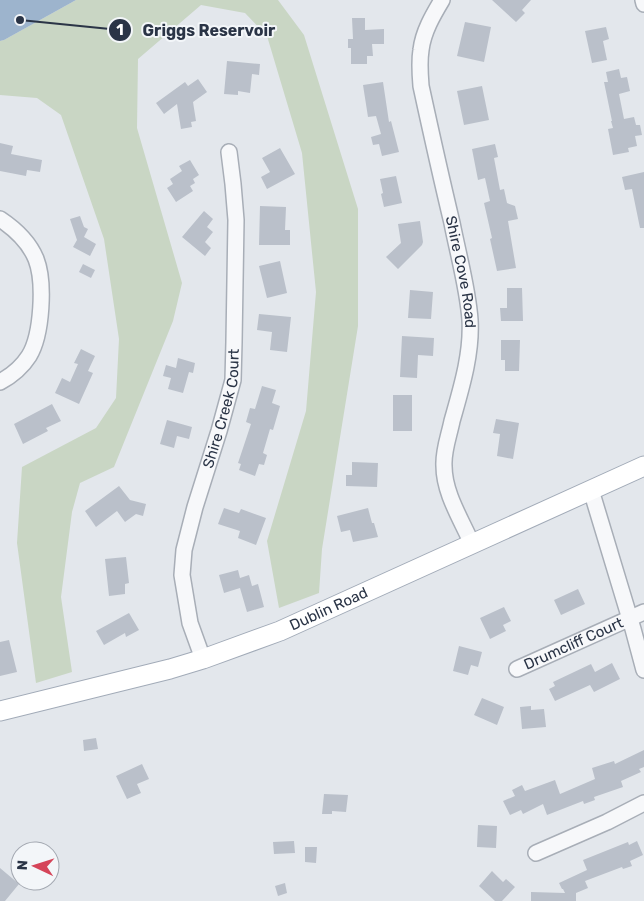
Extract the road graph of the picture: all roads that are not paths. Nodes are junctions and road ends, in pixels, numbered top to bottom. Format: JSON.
{"nodes":[{"id":1,"x":442,"y":0,"type":"edge"},
{"id":2,"x":643,"y":0,"type":"edge"},
{"id":3,"x":644,"y":4,"type":"edge"},
{"id":4,"x":229,"y":152,"type":"dead end"},
{"id":5,"x":0,"y":220,"type":"edge"},
{"id":6,"x":0,"y":382,"type":"edge"},
{"id":7,"x":644,"y":466,"type":"edge"},
{"id":8,"x":591,"y":490,"type":"junction"},
{"id":9,"x":472,"y":544,"type":"junction"},
{"id":10,"x":644,"y":612,"type":"edge"},
{"id":11,"x":630,"y":618,"type":"junction"},
{"id":12,"x":203,"y":658,"type":"junction"},
{"id":13,"x":517,"y":669,"type":"dead end"},
{"id":14,"x":644,"y":670,"type":"edge"},
{"id":15,"x":0,"y":711,"type":"edge"},
{"id":16,"x":644,"y":803,"type":"edge"},
{"id":17,"x":536,"y":853,"type":"dead end"}],
"edges":[{"from":1,"to":9,"type":"street","name":"Shire Cove Road"},
{"from":2,"to":3,"type":"street"},
{"from":4,"to":12,"type":"street","name":"Shire Creek Court"},
{"from":5,"to":6,"type":"street"},
{"from":7,"to":8,"type":"main road","name":"Dublin Road"},
{"from":8,"to":9,"type":"main road","name":"Dublin Road"},
{"from":8,"to":11,"type":"street"},
{"from":9,"to":12,"type":"main road","name":"Dublin Road"},
{"from":10,"to":11,"type":"street","name":"Drumcliff Court"},
{"from":11,"to":13,"type":"street","name":"Drumcliff Court"},
{"from":11,"to":14,"type":"street"},
{"from":12,"to":15,"type":"main road","name":"Dublin Road"},
{"from":16,"to":17,"type":"street"}]}
